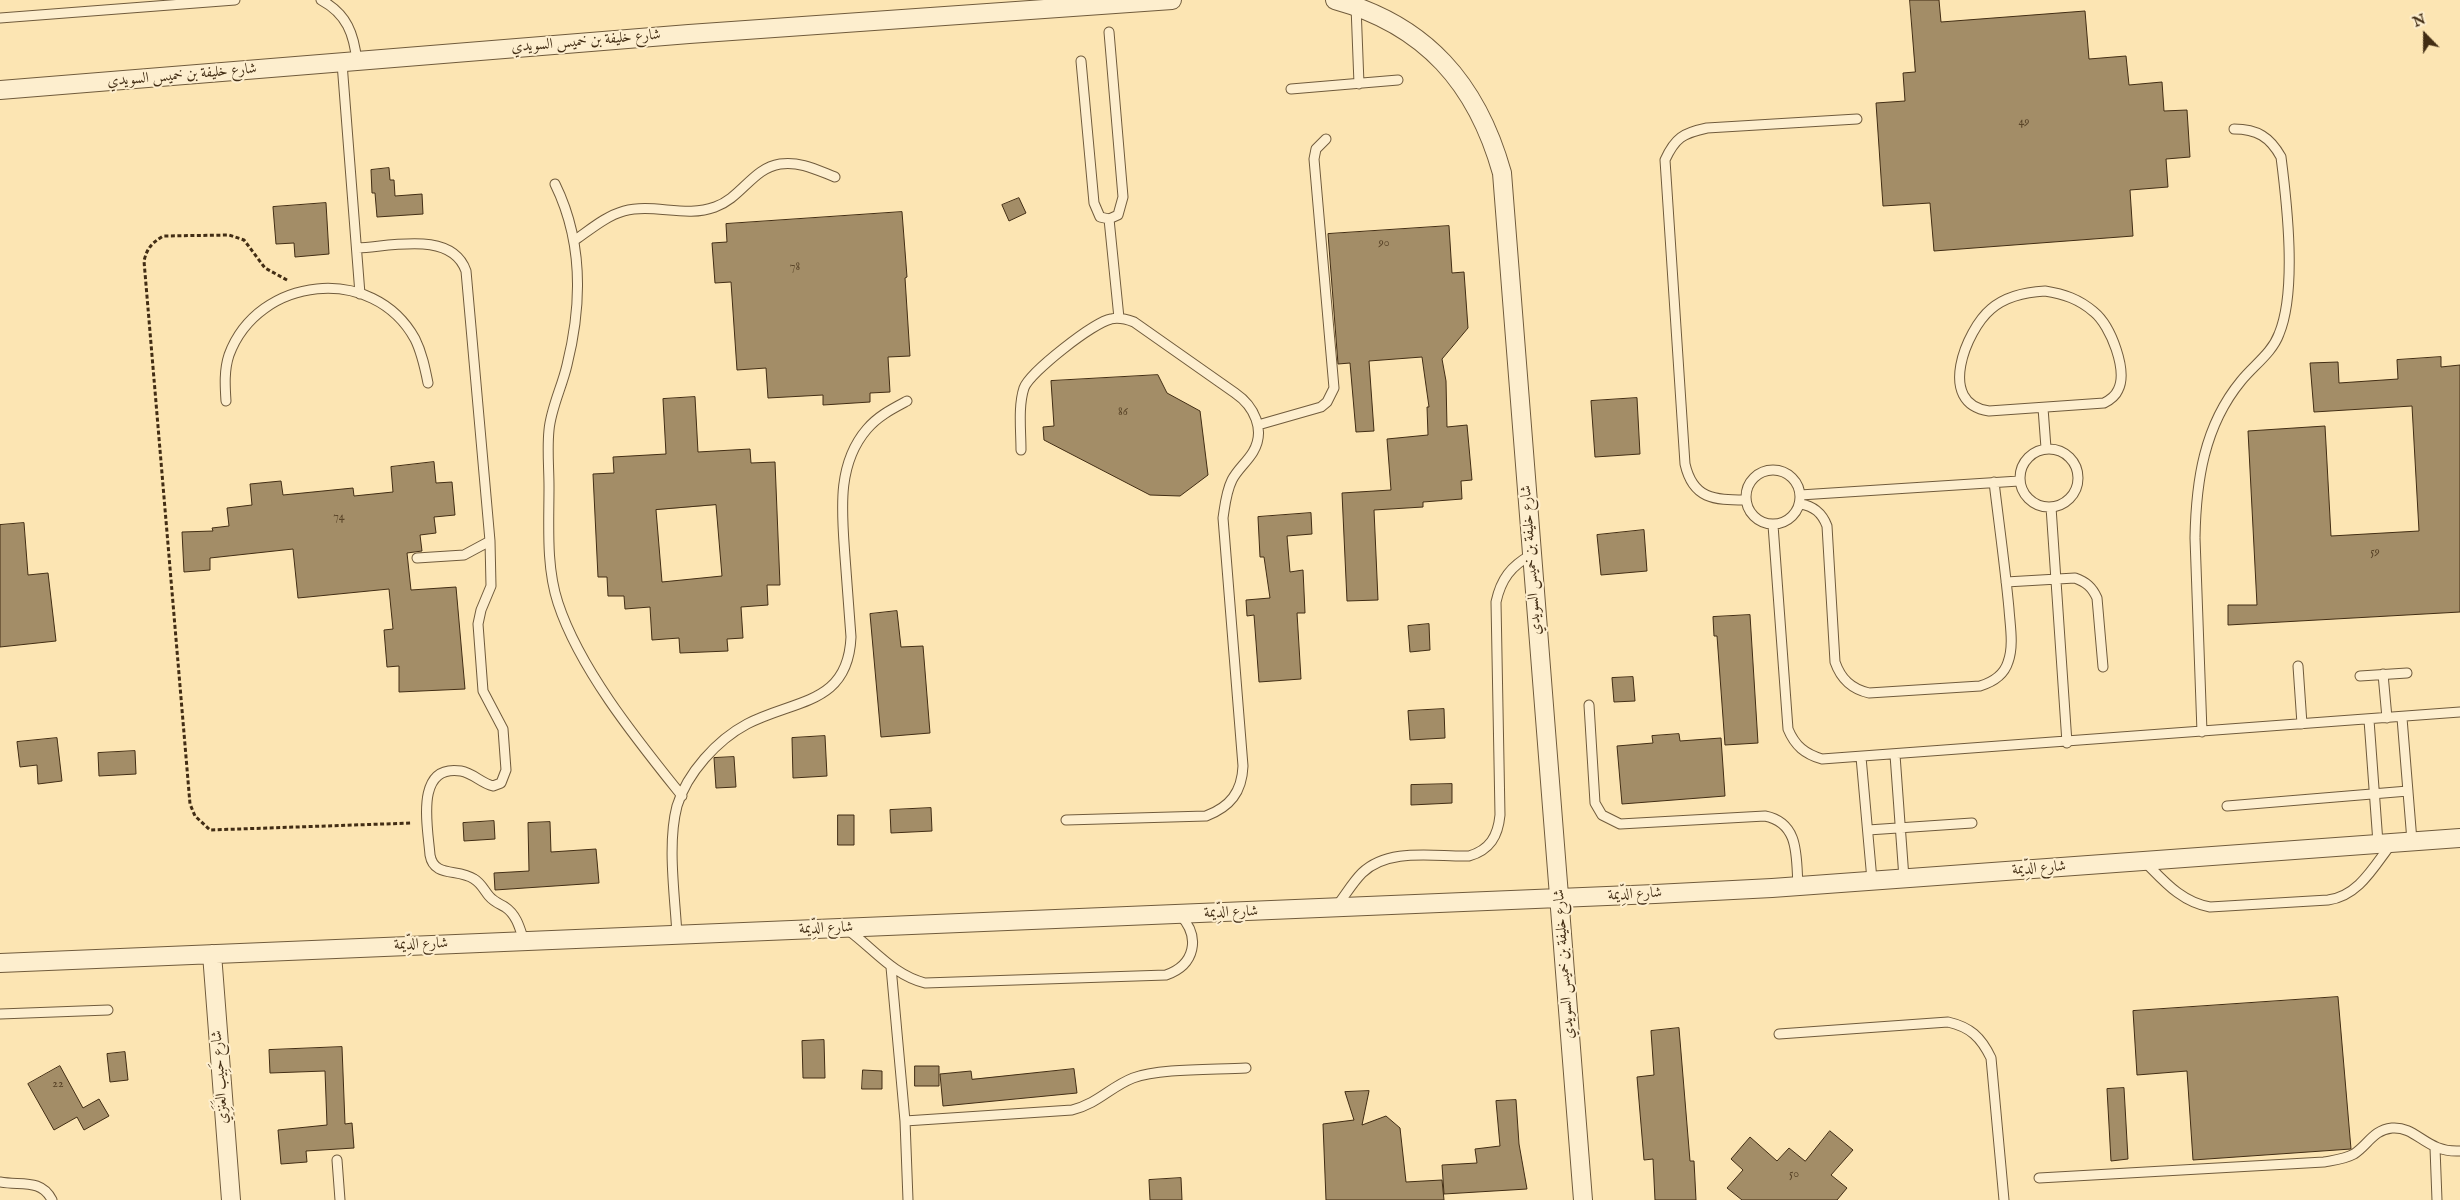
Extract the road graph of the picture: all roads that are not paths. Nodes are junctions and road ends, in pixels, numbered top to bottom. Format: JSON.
{"nodes":[{"id":1,"x":236,"y":0,"type":"edge"},
{"id":2,"x":321,"y":0,"type":"edge"},
{"id":3,"x":1172,"y":0,"type":"edge"},
{"id":4,"x":1335,"y":0,"type":"edge"},
{"id":5,"x":1356,"y":6,"type":"junction"},
{"id":6,"x":0,"y":18,"type":"edge"},
{"id":7,"x":1109,"y":32,"type":"dead end"},
{"id":8,"x":1081,"y":61,"type":"dead end"},
{"id":9,"x":350,"y":62,"type":"junction"},
{"id":10,"x":1398,"y":80,"type":"dead end"},
{"id":11,"x":1359,"y":84,"type":"junction"},
{"id":12,"x":1290,"y":89,"type":"dead end"},
{"id":13,"x":0,"y":90,"type":"edge"},
{"id":14,"x":1857,"y":120,"type":"dead end"},
{"id":15,"x":2234,"y":129,"type":"dead end"},
{"id":16,"x":1326,"y":139,"type":"dead end"},
{"id":17,"x":835,"y":177,"type":"dead end"},
{"id":18,"x":555,"y":184,"type":"dead end"},
{"id":19,"x":1109,"y":219,"type":"junction"},
{"id":20,"x":575,"y":240,"type":"junction"},
{"id":21,"x":358,"y":248,"type":"junction"},
{"id":22,"x":360,"y":294,"type":"junction"},
{"id":23,"x":1118,"y":318,"type":"junction"},
{"id":24,"x":428,"y":383,"type":"dead end"},
{"id":25,"x":226,"y":401,"type":"dead end"},
{"id":26,"x":907,"y":401,"type":"dead end"},
{"id":27,"x":2043,"y":408,"type":"junction"},
{"id":28,"x":1258,"y":425,"type":"junction"},
{"id":29,"x":2046,"y":448,"type":"junction"},
{"id":30,"x":1021,"y":450,"type":"dead end"},
{"id":31,"x":2019,"y":481,"type":"junction"},
{"id":32,"x":1994,"y":482,"type":"junction"},
{"id":33,"x":1745,"y":500,"type":"junction"},
{"id":34,"x":1800,"y":500,"type":"junction"},
{"id":35,"x":2051,"y":508,"type":"junction"},
{"id":36,"x":1773,"y":525,"type":"junction"},
{"id":37,"x":490,"y":541,"type":"junction"},
{"id":38,"x":1531,"y":555,"type":"junction"},
{"id":39,"x":417,"y":558,"type":"dead end"},
{"id":40,"x":2054,"y":579,"type":"junction"},
{"id":41,"x":2006,"y":582,"type":"junction"},
{"id":42,"x":2298,"y":666,"type":"dead end"},
{"id":43,"x":2103,"y":668,"type":"dead end"},
{"id":44,"x":2407,"y":672,"type":"dead end"},
{"id":45,"x":2383,"y":674,"type":"junction"},
{"id":46,"x":2360,"y":676,"type":"dead end"},
{"id":47,"x":1589,"y":705,"type":"dead end"},
{"id":48,"x":2460,"y":712,"type":"edge"},
{"id":49,"x":2387,"y":718,"type":"junction"},
{"id":50,"x":2402,"y":718,"type":"junction"},
{"id":51,"x":2369,"y":720,"type":"junction"},
{"id":52,"x":2302,"y":724,"type":"junction"},
{"id":53,"x":2202,"y":732,"type":"junction"},
{"id":54,"x":2067,"y":743,"type":"junction"},
{"id":55,"x":1895,"y":755,"type":"junction"},
{"id":56,"x":1861,"y":757,"type":"junction"},
{"id":57,"x":2408,"y":792,"type":"junction"},
{"id":58,"x":2375,"y":794,"type":"junction"},
{"id":59,"x":682,"y":796,"type":"junction"},
{"id":60,"x":2227,"y":806,"type":"dead end"},
{"id":61,"x":1066,"y":820,"type":"dead end"},
{"id":62,"x":1972,"y":823,"type":"dead end"},
{"id":63,"x":1900,"y":828,"type":"junction"},
{"id":64,"x":1868,"y":830,"type":"junction"},
{"id":65,"x":2460,"y":838,"type":"edge"},
{"id":66,"x":2412,"y":841,"type":"junction"},
{"id":67,"x":2385,"y":843,"type":"junction"},
{"id":68,"x":2144,"y":861,"type":"junction"},
{"id":69,"x":1904,"y":878,"type":"junction"},
{"id":70,"x":1872,"y":880,"type":"junction"},
{"id":71,"x":1798,"y":886,"type":"junction"},
{"id":72,"x":1560,"y":899,"type":"junction"},
{"id":73,"x":1334,"y":909,"type":"junction"},
{"id":74,"x":1180,"y":915,"type":"junction"},
{"id":75,"x":846,"y":928,"type":"junction"},
{"id":76,"x":677,"y":935,"type":"junction"},
{"id":77,"x":524,"y":941,"type":"junction"},
{"id":78,"x":212,"y":954,"type":"junction"},
{"id":79,"x":0,"y":963,"type":"edge"},
{"id":80,"x":891,"y":967,"type":"junction"},
{"id":81,"x":108,"y":1010,"type":"dead end"},
{"id":82,"x":0,"y":1014,"type":"edge"},
{"id":83,"x":1779,"y":1034,"type":"dead end"},
{"id":84,"x":1246,"y":1068,"type":"dead end"},
{"id":85,"x":905,"y":1122,"type":"junction"},
{"id":86,"x":2435,"y":1148,"type":"junction"},
{"id":87,"x":2460,"y":1151,"type":"edge"},
{"id":88,"x":336,"y":1160,"type":"dead end"},
{"id":89,"x":2039,"y":1178,"type":"dead end"},
{"id":90,"x":0,"y":1182,"type":"edge"},
{"id":91,"x":52,"y":1200,"type":"edge"},
{"id":92,"x":231,"y":1200,"type":"edge"},
{"id":93,"x":340,"y":1200,"type":"edge"},
{"id":94,"x":908,"y":1200,"type":"edge"},
{"id":95,"x":1583,"y":1200,"type":"edge"},
{"id":96,"x":2004,"y":1200,"type":"edge"},
{"id":97,"x":2437,"y":1200,"type":"edge"}],
"edges":[{"from":1,"to":6,"type":"lane"},
{"from":2,"to":9,"type":"lane"},
{"from":3,"to":9,"type":"street","name":"شارع خليفة بن خميس السويدي"},
{"from":4,"to":5,"type":"street","name":"شارع خليفة بن خميس السويدي"},
{"from":5,"to":11,"type":"lane"},
{"from":5,"to":38,"type":"street","name":"شارع خليفة بن خميس السويدي"},
{"from":7,"to":19,"type":"lane"},
{"from":8,"to":19,"type":"lane"},
{"from":9,"to":13,"type":"street","name":"شارع خليفة بن خميس السويدي"},
{"from":9,"to":21,"type":"lane"},
{"from":10,"to":11,"type":"lane"},
{"from":11,"to":12,"type":"lane"},
{"from":14,"to":33,"type":"lane"},
{"from":15,"to":53,"type":"lane"},
{"from":16,"to":28,"type":"lane"},
{"from":17,"to":20,"type":"lane"},
{"from":18,"to":20,"type":"lane"},
{"from":19,"to":23,"type":"lane"},
{"from":20,"to":59,"type":"lane"},
{"from":21,"to":22,"type":"lane"},
{"from":21,"to":37,"type":"lane"},
{"from":22,"to":24,"type":"lane"},
{"from":22,"to":25,"type":"lane"},
{"from":23,"to":28,"type":"lane"},
{"from":23,"to":30,"type":"lane"},
{"from":26,"to":59,"type":"lane"},
{"from":27,"to":27,"type":"lane"},
{"from":27,"to":29,"type":"lane"},
{"from":28,"to":61,"type":"lane"},
{"from":29,"to":31,"type":"lane"},
{"from":29,"to":35,"type":"lane"},
{"from":31,"to":32,"type":"lane"},
{"from":31,"to":35,"type":"lane"},
{"from":32,"to":34,"type":"lane"},
{"from":32,"to":41,"type":"lane"},
{"from":33,"to":34,"type":"lane"},
{"from":33,"to":36,"type":"lane"},
{"from":34,"to":36,"type":"lane"},
{"from":34,"to":41,"type":"lane"},
{"from":35,"to":40,"type":"lane"},
{"from":36,"to":56,"type":"lane"},
{"from":37,"to":39,"type":"lane"},
{"from":37,"to":77,"type":"lane"},
{"from":38,"to":72,"type":"street","name":"شارع خليفة بن خميس السويدي"},
{"from":38,"to":73,"type":"lane"},
{"from":40,"to":41,"type":"lane"},
{"from":40,"to":43,"type":"lane"},
{"from":40,"to":54,"type":"lane"},
{"from":42,"to":52,"type":"lane"},
{"from":44,"to":45,"type":"lane"},
{"from":45,"to":46,"type":"lane"},
{"from":45,"to":49,"type":"lane"},
{"from":47,"to":71,"type":"lane"},
{"from":48,"to":50,"type":"lane"},
{"from":49,"to":50,"type":"lane"},
{"from":49,"to":51,"type":"lane"},
{"from":50,"to":57,"type":"lane"},
{"from":51,"to":52,"type":"lane"},
{"from":51,"to":58,"type":"lane"},
{"from":52,"to":53,"type":"lane"},
{"from":53,"to":54,"type":"lane"},
{"from":54,"to":55,"type":"lane"},
{"from":55,"to":56,"type":"lane"},
{"from":55,"to":63,"type":"lane"},
{"from":56,"to":64,"type":"lane"},
{"from":57,"to":58,"type":"lane"},
{"from":57,"to":66,"type":"lane"},
{"from":58,"to":60,"type":"lane"},
{"from":58,"to":67,"type":"lane"},
{"from":59,"to":76,"type":"lane"},
{"from":62,"to":63,"type":"lane"},
{"from":63,"to":64,"type":"lane"},
{"from":63,"to":69,"type":"lane"},
{"from":64,"to":70,"type":"lane"},
{"from":65,"to":66,"type":"street","name":"شارع الدِّيمة"},
{"from":66,"to":67,"type":"street","name":"شارع الدِّيمة"},
{"from":67,"to":68,"type":"street","name":"شارع الدِّيمة"},
{"from":67,"to":68,"type":"lane"},
{"from":68,"to":69,"type":"street","name":"شارع الدِّيمة"},
{"from":69,"to":70,"type":"street","name":"شارع الدِّيمة"},
{"from":70,"to":71,"type":"street","name":"شارع الدِّيمة"},
{"from":71,"to":72,"type":"street","name":"شارع الدِّيمة"},
{"from":72,"to":73,"type":"street","name":"شارع الدِّيمة"},
{"from":72,"to":95,"type":"street","name":"شارع خليفة بن خميس السويدي"},
{"from":73,"to":74,"type":"street","name":"شارع الدِّيمة"},
{"from":74,"to":75,"type":"street","name":"شارع الدِّيمة"},
{"from":74,"to":80,"type":"lane"},
{"from":75,"to":76,"type":"street","name":"شارع الدِّيمة"},
{"from":75,"to":80,"type":"lane"},
{"from":76,"to":77,"type":"street","name":"شارع الدِّيمة"},
{"from":77,"to":78,"type":"street","name":"شارع الدِّيمة"},
{"from":78,"to":79,"type":"street","name":"شارع الدِّيمة"},
{"from":78,"to":92,"type":"street","name":"شارع حَبِيب العَنَزِي"},
{"from":80,"to":85,"type":"lane"},
{"from":81,"to":82,"type":"lane"},
{"from":83,"to":96,"type":"lane"},
{"from":84,"to":85,"type":"lane"},
{"from":85,"to":94,"type":"lane"},
{"from":86,"to":87,"type":"lane"},
{"from":86,"to":89,"type":"lane"},
{"from":86,"to":97,"type":"lane"},
{"from":88,"to":93,"type":"lane"},
{"from":90,"to":91,"type":"lane"}]}
